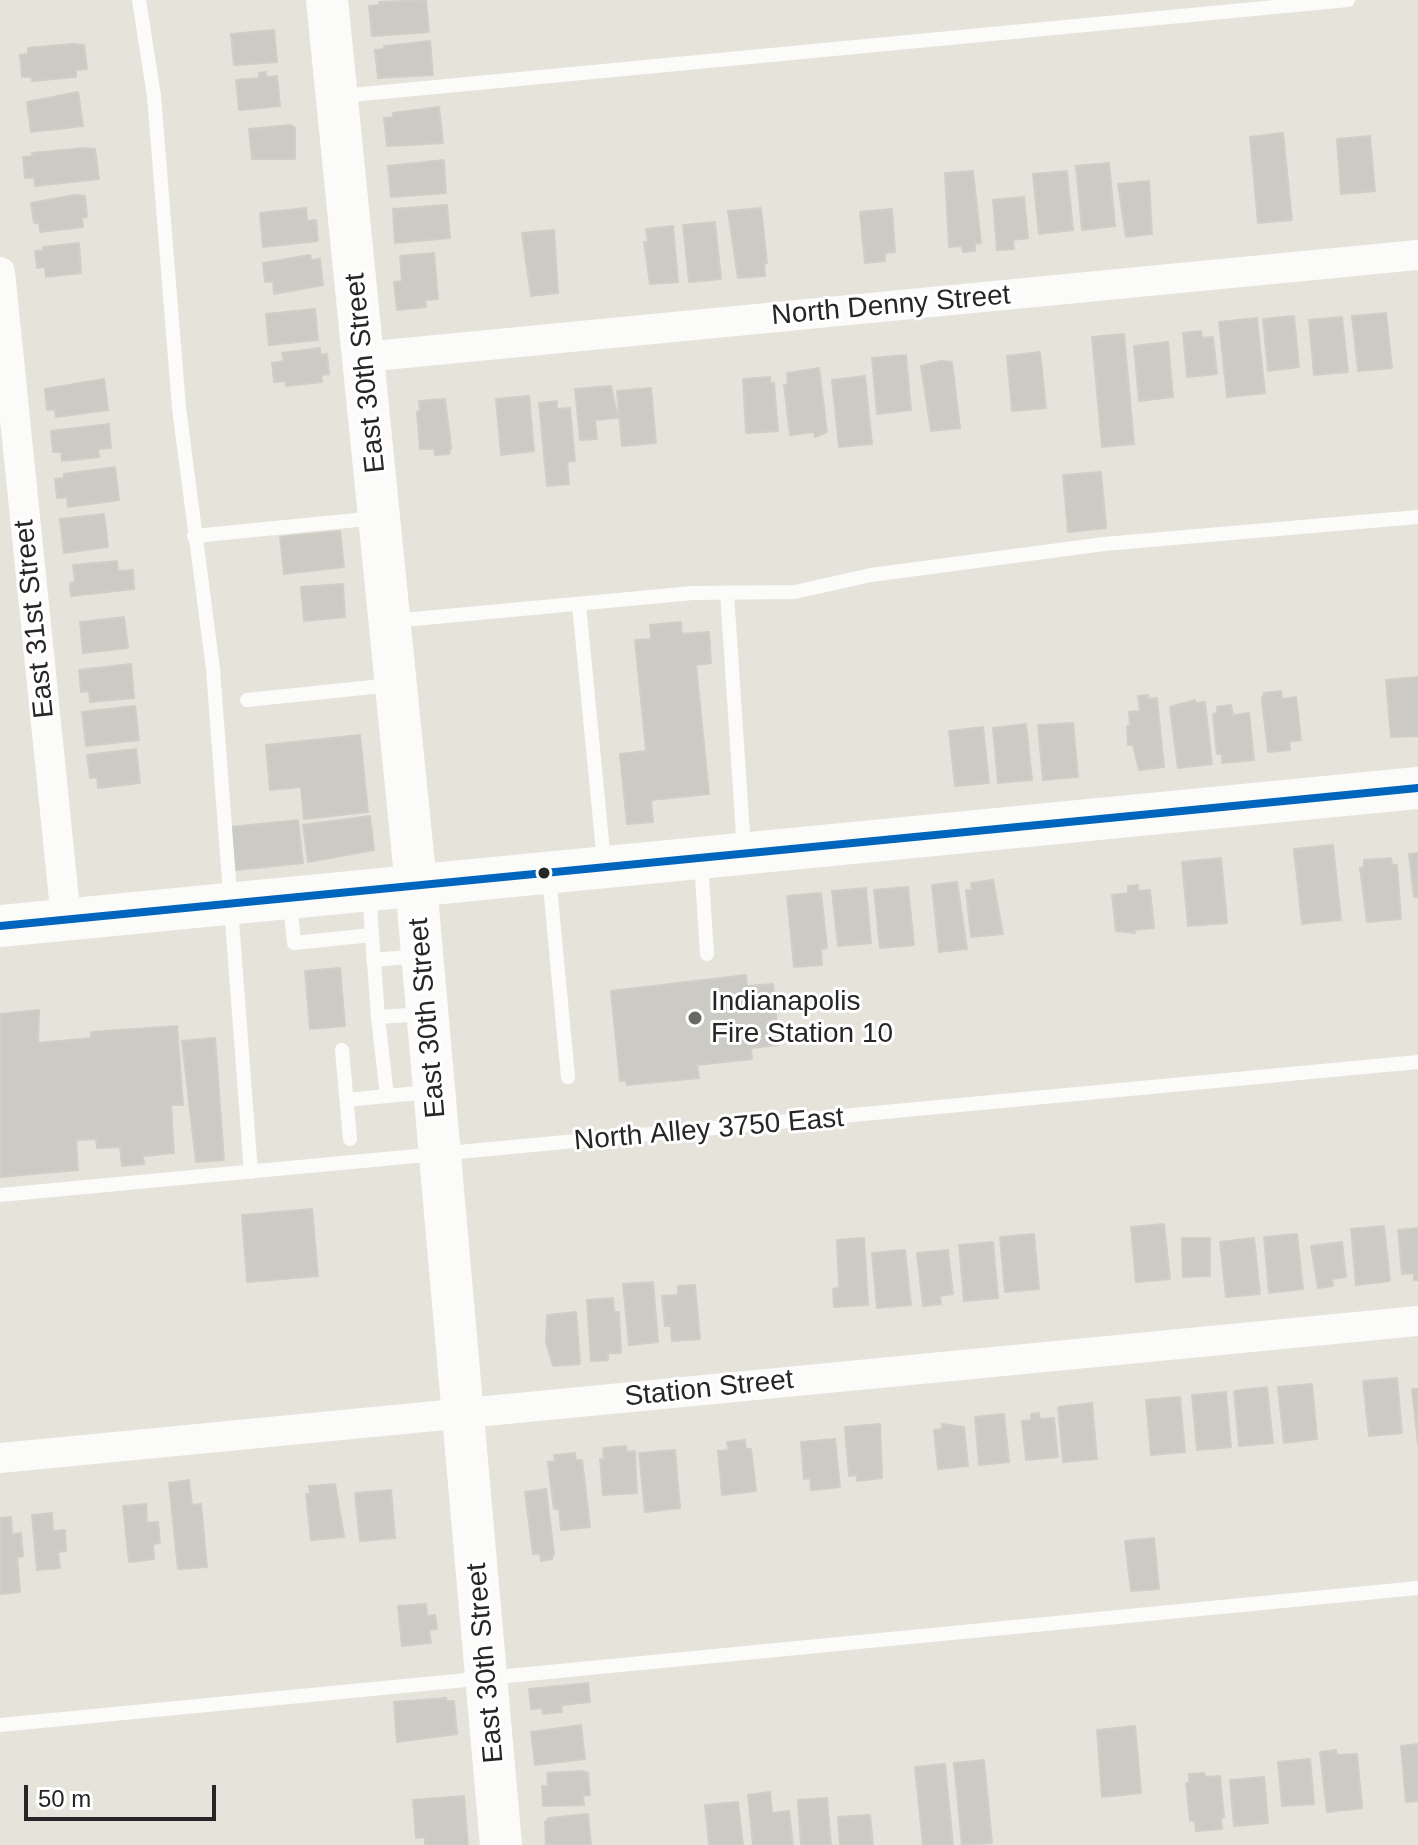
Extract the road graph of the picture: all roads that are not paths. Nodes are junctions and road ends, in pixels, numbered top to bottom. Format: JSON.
{"nodes":[{"id":1,"x":139,"y":0,"type":"edge"},
{"id":2,"x":327,"y":0,"type":"edge"},
{"id":3,"x":1348,"y":0,"type":"edge"},
{"id":4,"x":337,"y":96,"type":"junction"},
{"id":5,"x":1418,"y":255,"type":"edge"},
{"id":6,"x":0,"y":272,"type":"edge"},
{"id":7,"x":364,"y":357,"type":"junction"},
{"id":8,"x":1418,"y":517,"type":"edge"},
{"id":9,"x":381,"y":518,"type":"junction"},
{"id":10,"x":194,"y":536,"type":"junction"},
{"id":11,"x":727,"y":593,"type":"junction"},
{"id":12,"x":579,"y":604,"type":"junction"},
{"id":13,"x":390,"y":622,"type":"junction"},
{"id":14,"x":396,"y":684,"type":"junction"},
{"id":15,"x":247,"y":700,"type":"dead end"},
{"id":16,"x":1418,"y":788,"type":"edge"},
{"id":17,"x":745,"y":853,"type":"junction"},
{"id":18,"x":701,"y":857,"type":"junction"},
{"id":19,"x":604,"y":867,"type":"junction"},
{"id":20,"x":549,"y":872,"type":"junction"},
{"id":21,"x":416,"y":885,"type":"junction"},
{"id":22,"x":369,"y":889,"type":"junction"},
{"id":23,"x":290,"y":897,"type":"junction"},
{"id":24,"x":229,"y":903,"type":"junction"},
{"id":25,"x":66,"y":919,"type":"junction"},
{"id":26,"x":0,"y":926,"type":"edge"},
{"id":27,"x":372,"y":935,"type":"junction"},
{"id":28,"x":707,"y":954,"type":"dead end"},
{"id":29,"x":423,"y":956,"type":"junction"},
{"id":30,"x":373,"y":960,"type":"junction"},
{"id":31,"x":426,"y":1013,"type":"junction"},
{"id":32,"x":378,"y":1017,"type":"junction"},
{"id":33,"x":342,"y":1050,"type":"dead end"},
{"id":34,"x":1418,"y":1062,"type":"edge"},
{"id":35,"x":568,"y":1077,"type":"dead end"},
{"id":36,"x":434,"y":1091,"type":"junction"},
{"id":37,"x":387,"y":1096,"type":"junction"},
{"id":38,"x":347,"y":1100,"type":"junction"},
{"id":39,"x":350,"y":1139,"type":"dead end"},
{"id":40,"x":441,"y":1155,"type":"junction"},
{"id":41,"x":251,"y":1172,"type":"junction"},
{"id":42,"x":0,"y":1195,"type":"edge"},
{"id":43,"x":1418,"y":1321,"type":"edge"},
{"id":44,"x":465,"y":1412,"type":"junction"},
{"id":45,"x":0,"y":1458,"type":"edge"},
{"id":46,"x":1418,"y":1588,"type":"edge"},
{"id":47,"x":487,"y":1676,"type":"junction"},
{"id":48,"x":0,"y":1725,"type":"edge"},
{"id":49,"x":501,"y":1845,"type":"edge"}],
"edges":[{"from":1,"to":10,"type":"lane"},
{"from":2,"to":4,"type":"main road","name":"East 30th Street"},
{"from":3,"to":4,"type":"lane"},
{"from":4,"to":7,"type":"main road","name":"East 30th Street"},
{"from":5,"to":7,"type":"street","name":"North Denny Street"},
{"from":6,"to":25,"type":"street","name":"East 31st Street"},
{"from":7,"to":9,"type":"main road","name":"East 30th Street"},
{"from":8,"to":11,"type":"lane"},
{"from":9,"to":10,"type":"lane"},
{"from":9,"to":13,"type":"main road","name":"East 30th Street"},
{"from":10,"to":24,"type":"lane"},
{"from":11,"to":12,"type":"lane"},
{"from":11,"to":17,"type":"lane"},
{"from":12,"to":13,"type":"lane"},
{"from":12,"to":19,"type":"lane"},
{"from":13,"to":14,"type":"main road","name":"East 30th Street"},
{"from":14,"to":15,"type":"lane"},
{"from":14,"to":21,"type":"main road","name":"East 30th Street"},
{"from":16,"to":17,"type":"main road"},
{"from":17,"to":18,"type":"main road"},
{"from":18,"to":19,"type":"main road"},
{"from":18,"to":28,"type":"lane"},
{"from":19,"to":20,"type":"main road"},
{"from":20,"to":21,"type":"main road"},
{"from":20,"to":35,"type":"lane"},
{"from":21,"to":22,"type":"main road"},
{"from":21,"to":29,"type":"main road","name":"East 30th Street"},
{"from":22,"to":23,"type":"main road"},
{"from":22,"to":27,"type":"lane"},
{"from":23,"to":24,"type":"main road"},
{"from":23,"to":27,"type":"lane"},
{"from":24,"to":25,"type":"main road"},
{"from":24,"to":41,"type":"lane"},
{"from":25,"to":26,"type":"main road"},
{"from":27,"to":30,"type":"lane"},
{"from":29,"to":30,"type":"lane"},
{"from":29,"to":31,"type":"main road","name":"East 30th Street"},
{"from":30,"to":32,"type":"lane"},
{"from":31,"to":32,"type":"lane"},
{"from":31,"to":36,"type":"main road","name":"East 30th Street"},
{"from":32,"to":37,"type":"lane"},
{"from":33,"to":38,"type":"lane"},
{"from":34,"to":40,"type":"lane","name":"North Alley 3750 East"},
{"from":36,"to":37,"type":"lane"},
{"from":36,"to":40,"type":"main road","name":"East 30th Street"},
{"from":37,"to":38,"type":"lane"},
{"from":38,"to":39,"type":"lane"},
{"from":40,"to":41,"type":"lane","name":"North Alley 3750 East"},
{"from":40,"to":44,"type":"main road","name":"East 30th Street"},
{"from":41,"to":42,"type":"lane","name":"North Alley 3750 East"},
{"from":43,"to":44,"type":"street","name":"Station Street"},
{"from":44,"to":45,"type":"street","name":"Station Street"},
{"from":44,"to":47,"type":"main road","name":"East 30th Street"},
{"from":46,"to":47,"type":"lane"},
{"from":47,"to":48,"type":"lane"},
{"from":47,"to":49,"type":"main road","name":"East 30th Street"}]}
